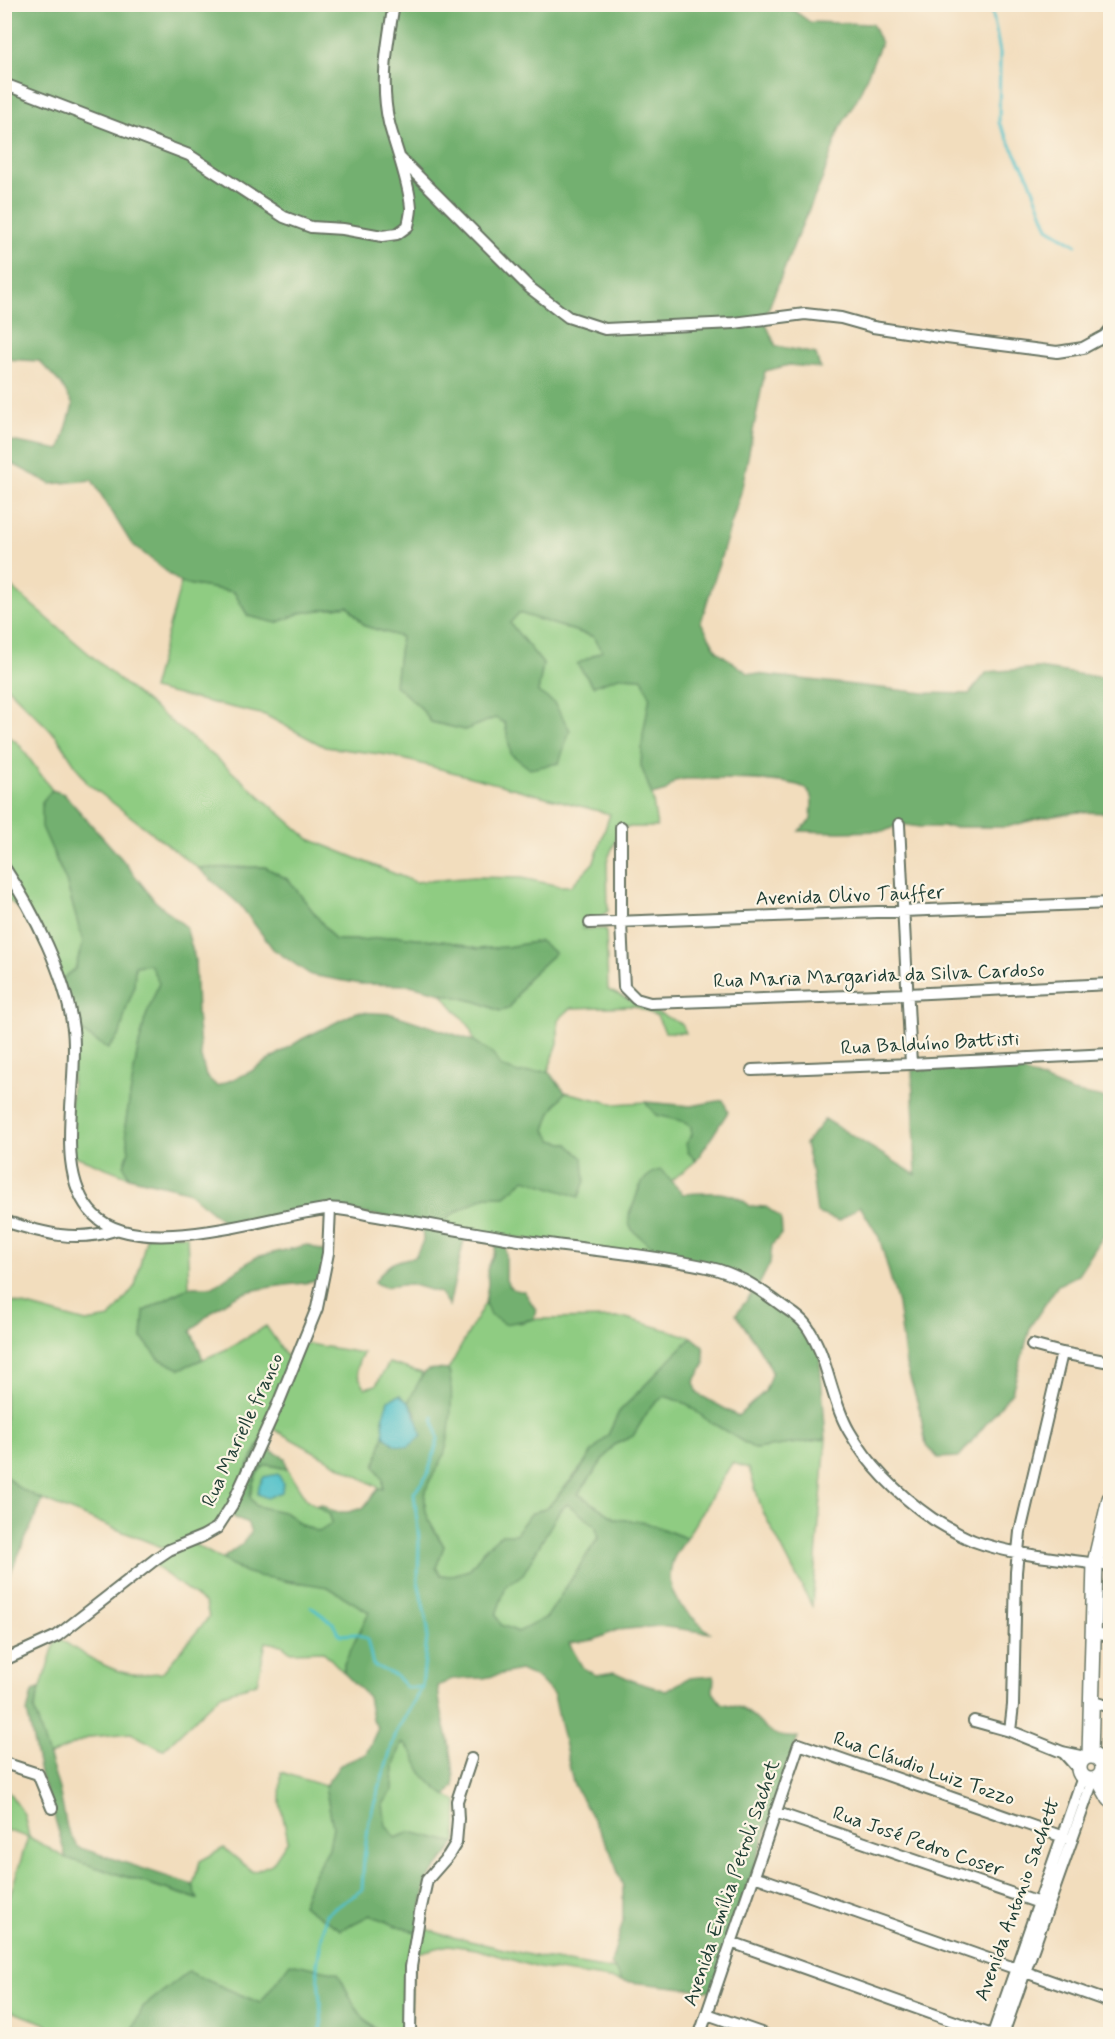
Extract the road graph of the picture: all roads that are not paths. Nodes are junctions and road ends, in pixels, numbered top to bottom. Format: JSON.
{"nodes":[{"id":1,"x":394,"y":4,"type":"edge"},
{"id":2,"x":4,"y":84,"type":"edge"},
{"id":3,"x":400,"y":158,"type":"junction"},
{"id":4,"x":1110,"y":330,"type":"edge"},
{"id":5,"x":900,"y":824,"type":"dead end"},
{"id":6,"x":621,"y":827,"type":"dead end"},
{"id":7,"x":4,"y":867,"type":"edge"},
{"id":8,"x":1110,"y":903,"type":"edge"},
{"id":9,"x":905,"y":912,"type":"junction"},
{"id":10,"x":590,"y":923,"type":"dead end"},
{"id":11,"x":621,"y":923,"type":"junction"},
{"id":12,"x":1110,"y":984,"type":"edge"},
{"id":13,"x":908,"y":994,"type":"junction"},
{"id":14,"x":1110,"y":1054,"type":"edge"},
{"id":15,"x":911,"y":1064,"type":"junction"},
{"id":16,"x":752,"y":1070,"type":"dead end"},
{"id":17,"x":330,"y":1208,"type":"junction"},
{"id":18,"x":4,"y":1221,"type":"edge"},
{"id":19,"x":115,"y":1230,"type":"junction"},
{"id":20,"x":1032,"y":1345,"type":"dead end"},
{"id":21,"x":1062,"y":1353,"type":"junction"},
{"id":22,"x":1110,"y":1362,"type":"edge"},
{"id":23,"x":1110,"y":1498,"type":"edge"},
{"id":24,"x":1110,"y":1542,"type":"edge"},
{"id":25,"x":1017,"y":1552,"type":"junction"},
{"id":26,"x":1104,"y":1565,"type":"edge"},
{"id":27,"x":1102,"y":1634,"type":"edge"},
{"id":28,"x":4,"y":1660,"type":"edge"},
{"id":29,"x":1101,"y":1704,"type":"edge"},
{"id":30,"x":974,"y":1721,"type":"dead end"},
{"id":31,"x":1010,"y":1731,"type":"junction"},
{"id":32,"x":799,"y":1744,"type":"joint"},
{"id":33,"x":471,"y":1759,"type":"dead end"},
{"id":34,"x":4,"y":1763,"type":"edge"},
{"id":35,"x":1090,"y":1768,"type":"junction"},
{"id":36,"x":1110,"y":1799,"type":"edge"},
{"id":37,"x":52,"y":1808,"type":"dead end"},
{"id":38,"x":775,"y":1812,"type":"junction"},
{"id":39,"x":1067,"y":1839,"type":"junction"},
{"id":40,"x":754,"y":1876,"type":"junction"},
{"id":41,"x":1044,"y":1904,"type":"junction"},
{"id":42,"x":731,"y":1942,"type":"junction"},
{"id":43,"x":1020,"y":1970,"type":"junction"},
{"id":44,"x":1110,"y":2002,"type":"edge"},
{"id":45,"x":707,"y":2014,"type":"junction"},
{"id":46,"x":410,"y":2034,"type":"edge"},
{"id":47,"x":700,"y":2034,"type":"edge"},
{"id":48,"x":764,"y":2034,"type":"edge"},
{"id":49,"x":991,"y":2034,"type":"edge"},
{"id":50,"x":1003,"y":2034,"type":"edge"}],
"edges":[{"from":1,"to":3,"type":"street"},
{"from":2,"to":3,"type":"street"},
{"from":3,"to":4,"type":"street"},
{"from":5,"to":9,"type":"street"},
{"from":6,"to":11,"type":"street"},
{"from":7,"to":19,"type":"street"},
{"from":8,"to":9,"type":"street","name":"Avenida Olivo Tauffer"},
{"from":9,"to":11,"type":"street","name":"Avenida Olivo Tauffer"},
{"from":9,"to":13,"type":"street"},
{"from":10,"to":11,"type":"street","name":"Avenida Olivo Tauffer"},
{"from":11,"to":13,"type":"street","name":"Rua Maria Margarida da Silva Cardoso"},
{"from":12,"to":13,"type":"street","name":"Rua Maria Margarida da Silva Cardoso"},
{"from":13,"to":15,"type":"street"},
{"from":14,"to":15,"type":"street","name":"Rua Balduíno Battisti"},
{"from":15,"to":16,"type":"street","name":"Rua Balduíno Battisti"},
{"from":17,"to":19,"type":"street"},
{"from":17,"to":25,"type":"street"},
{"from":17,"to":28,"type":"street","name":"Rua Marielle franco"},
{"from":18,"to":19,"type":"street"},
{"from":20,"to":21,"type":"street"},
{"from":21,"to":22,"type":"street"},
{"from":21,"to":25,"type":"street"},
{"from":23,"to":26,"type":"street","name":"Avenida Antonio Sachett"},
{"from":24,"to":26,"type":"street","name":"Avenida Antonio Sachett"},
{"from":25,"to":26,"type":"street"},
{"from":25,"to":31,"type":"street"},
{"from":26,"to":27,"type":"street","name":"Avenida Antonio Sachett"},
{"from":27,"to":29,"type":"street","name":"Avenida Antonio Sachett"},
{"from":29,"to":35,"type":"street","name":"Avenida Antonio Sachett"},
{"from":30,"to":31,"type":"street"},
{"from":31,"to":35,"type":"street"},
{"from":32,"to":38,"type":"street","name":"Avenida Emília Petroli Sachet"},
{"from":32,"to":39,"type":"street","name":"Rua Cláudio Luiz Tozzo"},
{"from":33,"to":46,"type":"street"},
{"from":34,"to":37,"type":"street"},
{"from":35,"to":36,"type":"street"},
{"from":35,"to":39,"type":"street","name":"Avenida Antonio Sachett"},
{"from":38,"to":40,"type":"street","name":"Avenida Emília Petroli Sachet"},
{"from":38,"to":41,"type":"street","name":"Rua José Pedro Coser"},
{"from":39,"to":41,"type":"street","name":"Avenida Antonio Sachett"},
{"from":40,"to":42,"type":"street","name":"Avenida Emília Petroli Sachet"},
{"from":40,"to":43,"type":"street"},
{"from":41,"to":43,"type":"street","name":"Avenida Antonio Sachett"},
{"from":42,"to":45,"type":"street","name":"Avenida Emília Petroli Sachet"},
{"from":42,"to":49,"type":"street"},
{"from":43,"to":44,"type":"street"},
{"from":43,"to":49,"type":"street","name":"Avenida Antonio Sachett"},
{"from":43,"to":50,"type":"street","name":"Avenida Antonio Sachett"},
{"from":45,"to":47,"type":"street","name":"Avenida Emília Petroli Sachet"},
{"from":45,"to":48,"type":"street"}]}
